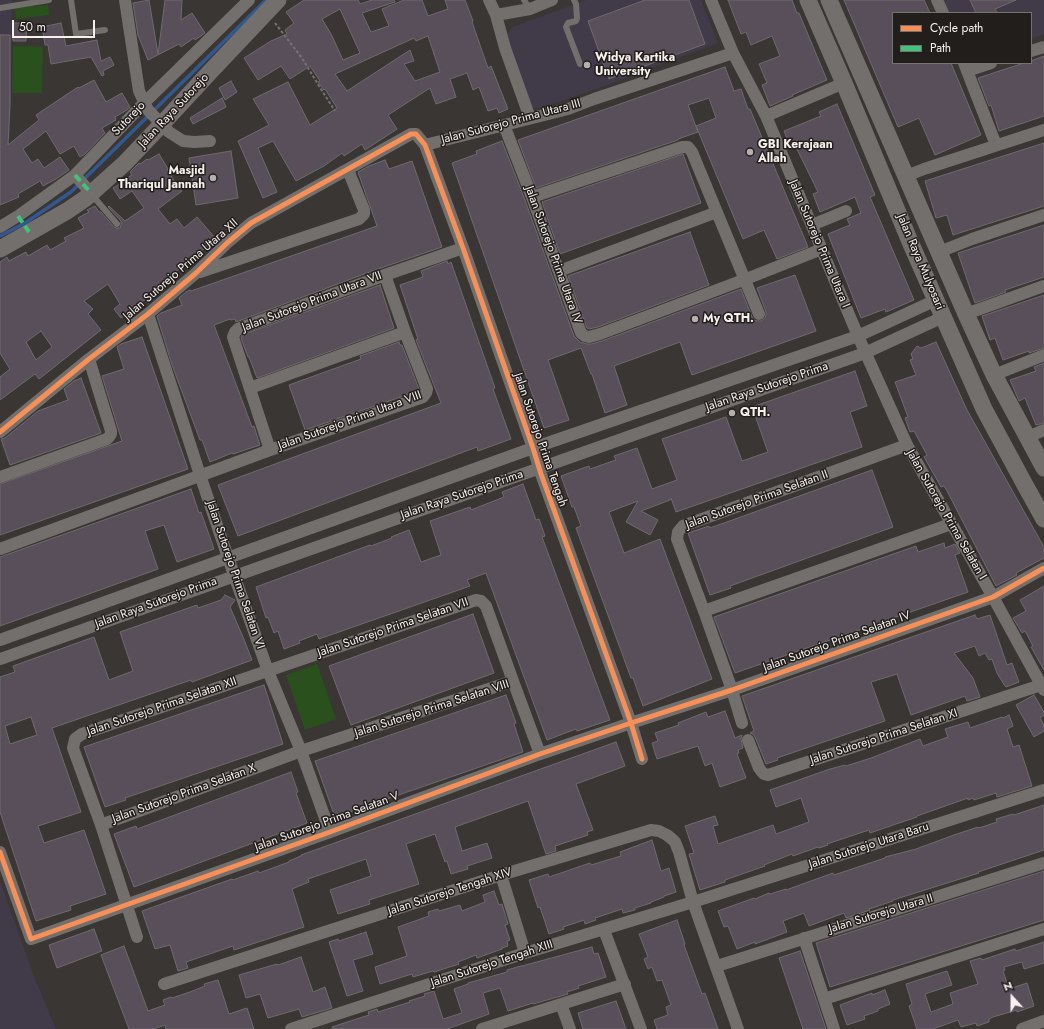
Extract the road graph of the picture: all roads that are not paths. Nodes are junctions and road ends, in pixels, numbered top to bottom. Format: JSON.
{"nodes":[{"id":1,"x":49,"y":0,"type":"edge"},
{"id":2,"x":71,"y":0,"type":"edge"},
{"id":3,"x":124,"y":0,"type":"edge"},
{"id":4,"x":249,"y":0,"type":"edge"},
{"id":5,"x":489,"y":0,"type":"edge"},
{"id":6,"x":552,"y":0,"type":"edge"},
{"id":7,"x":574,"y":0,"type":"edge"},
{"id":8,"x":711,"y":0,"type":"edge"},
{"id":9,"x":808,"y":0,"type":"edge"},
{"id":10,"x":829,"y":0,"type":"edge"},
{"id":11,"x":937,"y":0,"type":"edge"},
{"id":12,"x":527,"y":4,"type":"edge"},
{"id":13,"x":269,"y":5,"type":"edge"},
{"id":14,"x":0,"y":8,"type":"edge"},
{"id":15,"x":943,"y":12,"type":"edge"},
{"id":16,"x":496,"y":15,"type":"junction"},
{"id":17,"x":840,"y":24,"type":"junction"},
{"id":18,"x":105,"y":30,"type":"dead end"},
{"id":19,"x":822,"y":32,"type":"junction"},
{"id":20,"x":1044,"y":47,"type":"edge"},
{"id":21,"x":1032,"y":51,"type":"edge"},
{"id":22,"x":733,"y":52,"type":"junction"},
{"id":23,"x":580,"y":64,"type":"dead end"},
{"id":24,"x":985,"y":64,"type":"edge"},
{"id":25,"x":965,"y":67,"type":"edge"},
{"id":26,"x":844,"y":83,"type":"junction"},
{"id":27,"x":152,"y":114,"type":"junction"},
{"id":28,"x":766,"y":116,"type":"junction"},
{"id":29,"x":530,"y":118,"type":"junction"},
{"id":30,"x":504,"y":125,"type":"junction"},
{"id":31,"x":1044,"y":130,"type":"edge"},
{"id":32,"x":210,"y":141,"type":"dead end"},
{"id":33,"x":425,"y":145,"type":"junction"},
{"id":34,"x":996,"y":145,"type":"junction"},
{"id":35,"x":348,"y":170,"type":"junction"},
{"id":36,"x":76,"y":176,"type":"junction"},
{"id":37,"x":906,"y":176,"type":"junction"},
{"id":38,"x":89,"y":191,"type":"junction"},
{"id":39,"x":532,"y":197,"type":"junction"},
{"id":40,"x":846,"y":211,"type":"dead end"},
{"id":41,"x":717,"y":212,"type":"junction"},
{"id":42,"x":1044,"y":215,"type":"edge"},
{"id":43,"x":23,"y":223,"type":"junction"},
{"id":44,"x":117,"y":224,"type":"dead end"},
{"id":45,"x":812,"y":225,"type":"junction"},
{"id":46,"x":0,"y":227,"type":"edge"},
{"id":47,"x":463,"y":248,"type":"junction"},
{"id":48,"x":0,"y":249,"type":"edge"},
{"id":49,"x":822,"y":249,"type":"junction"},
{"id":50,"x":939,"y":252,"type":"junction"},
{"id":51,"x":560,"y":271,"type":"junction"},
{"id":52,"x":196,"y":273,"type":"junction"},
{"id":53,"x":385,"y":274,"type":"junction"},
{"id":54,"x":746,"y":279,"type":"junction"},
{"id":55,"x":1044,"y":286,"type":"edge"},
{"id":56,"x":936,"y":300,"type":"junction"},
{"id":57,"x":148,"y":314,"type":"junction"},
{"id":58,"x":759,"y":314,"type":"dead end"},
{"id":59,"x":966,"y":314,"type":"junction"},
{"id":60,"x":943,"y":317,"type":"junction"},
{"id":61,"x":405,"y":332,"type":"junction"},
{"id":62,"x":858,"y":336,"type":"junction"},
{"id":63,"x":865,"y":352,"type":"junction"},
{"id":64,"x":1044,"y":355,"type":"edge"},
{"id":65,"x":89,"y":359,"type":"junction"},
{"id":66,"x":994,"y":375,"type":"junction"},
{"id":67,"x":250,"y":388,"type":"junction"},
{"id":68,"x":1044,"y":430,"type":"edge"},
{"id":69,"x":0,"y":432,"type":"edge"},
{"id":70,"x":1028,"y":437,"type":"junction"},
{"id":71,"x":907,"y":445,"type":"junction"},
{"id":72,"x":533,"y":448,"type":"junction"},
{"id":73,"x":270,"y":450,"type":"junction"},
{"id":74,"x":1041,"y":462,"type":"edge"},
{"id":75,"x":539,"y":468,"type":"junction"},
{"id":76,"x":1016,"y":468,"type":"junction"},
{"id":77,"x":1044,"y":474,"type":"edge"},
{"id":78,"x":200,"y":475,"type":"junction"},
{"id":79,"x":0,"y":477,"type":"edge"},
{"id":80,"x":1025,"y":485,"type":"junction"},
{"id":81,"x":1044,"y":518,"type":"edge"},
{"id":82,"x":951,"y":524,"type":"junction"},
{"id":83,"x":0,"y":548,"type":"edge"},
{"id":84,"x":228,"y":558,"type":"junction"},
{"id":85,"x":1044,"y":568,"type":"edge"},
{"id":86,"x":234,"y":575,"type":"junction"},
{"id":87,"x":993,"y":597,"type":"junction"},
{"id":88,"x":704,"y":611,"type":"junction"},
{"id":89,"x":0,"y":640,"type":"edge"},
{"id":90,"x":0,"y":659,"type":"edge"},
{"id":91,"x":268,"y":671,"type":"junction"},
{"id":92,"x":513,"y":681,"type":"junction"},
{"id":93,"x":1043,"y":687,"type":"edge"},
{"id":94,"x":732,"y":690,"type":"junction"},
{"id":95,"x":631,"y":723,"type":"junction"},
{"id":96,"x":742,"y":724,"type":"dead end"},
{"id":97,"x":748,"y":740,"type":"dead end"},
{"id":98,"x":301,"y":751,"type":"junction"},
{"id":99,"x":540,"y":754,"type":"junction"},
{"id":100,"x":642,"y":759,"type":"dead end"},
{"id":101,"x":1044,"y":790,"type":"edge"},
{"id":102,"x":101,"y":825,"type":"junction"},
{"id":103,"x":330,"y":832,"type":"junction"},
{"id":104,"x":0,"y":852,"type":"edge"},
{"id":105,"x":1044,"y":863,"type":"edge"},
{"id":106,"x":501,"y":875,"type":"junction"},
{"id":107,"x":693,"y":902,"type":"junction"},
{"id":108,"x":126,"y":905,"type":"junction"},
{"id":109,"x":1044,"y":929,"type":"edge"},
{"id":110,"x":604,"y":930,"type":"junction"},
{"id":111,"x":137,"y":937,"type":"dead end"},
{"id":112,"x":804,"y":938,"type":"junction"},
{"id":113,"x":525,"y":953,"type":"junction"},
{"id":114,"x":717,"y":966,"type":"dead end"},
{"id":115,"x":164,"y":984,"type":"dead end"},
{"id":116,"x":625,"y":984,"type":"junction"},
{"id":117,"x":824,"y":999,"type":"junction"},
{"id":118,"x":561,"y":1004,"type":"junction"},
{"id":119,"x":1044,"y":1021,"type":"edge"},
{"id":120,"x":292,"y":1029,"type":"edge"},
{"id":121,"x":482,"y":1029,"type":"edge"},
{"id":122,"x":570,"y":1029,"type":"edge"},
{"id":123,"x":641,"y":1029,"type":"edge"},
{"id":124,"x":738,"y":1029,"type":"edge"},
{"id":125,"x":834,"y":1029,"type":"edge"},
{"id":126,"x":1022,"y":1029,"type":"edge"}],
"edges":[{"from":1,"to":14,"type":"lane"},
{"from":2,"to":18,"type":"lane"},
{"from":3,"to":27,"type":"street"},
{"from":4,"to":27,"type":"street","name":"Sutorejo"},
{"from":5,"to":16,"type":"street"},
{"from":6,"to":12,"type":"street"},
{"from":7,"to":23,"type":"lane"},
{"from":8,"to":22,"type":"street","name":"Jalan Sutorejo Prima Utara I"},
{"from":9,"to":19,"type":"main road","name":"Jalan Raya Mulyosari"},
{"from":10,"to":17,"type":"main road","name":"Jalan Raya Mulyosari"},
{"from":11,"to":15,"type":"street"},
{"from":12,"to":16,"type":"street"},
{"from":13,"to":27,"type":"main road","name":"Jalan Raya Sutorejo"},
{"from":16,"to":29,"type":"street"},
{"from":17,"to":19,"type":"main road"},
{"from":17,"to":37,"type":"main road","name":"Jalan Raya Mulyosari"},
{"from":19,"to":26,"type":"main road","name":"Jalan Raya Mulyosari"},
{"from":20,"to":21,"type":"street"},
{"from":22,"to":28,"type":"street","name":"Jalan Sutorejo Prima Utara I"},
{"from":22,"to":29,"type":"street","name":"Jalan Sutorejo Prima Utara III"},
{"from":24,"to":25,"type":"street"},
{"from":25,"to":34,"type":"street"},
{"from":26,"to":28,"type":"street"},
{"from":26,"to":56,"type":"main road","name":"Jalan Raya Mulyosari"},
{"from":27,"to":32,"type":"street"},
{"from":27,"to":36,"type":"street","name":"Sutorejo"},
{"from":27,"to":38,"type":"main road","name":"Jalan Raya Sutorejo"},
{"from":28,"to":45,"type":"street","name":"Jalan Sutorejo Prima Utara I"},
{"from":29,"to":30,"type":"street","name":"Jalan Sutorejo Prima Utara III"},
{"from":30,"to":33,"type":"street","name":"Jalan Sutorejo Prima Utara III"},
{"from":30,"to":39,"type":"street","name":"Jalan Sutorejo Prima Utara IV"},
{"from":31,"to":34,"type":"street"},
{"from":33,"to":35,"type":"street","name":"Jalan Sutorejo Prima Utara XII"},
{"from":33,"to":47,"type":"street","name":"Jalan Sutorejo Prima Tengah"},
{"from":34,"to":37,"type":"street"},
{"from":35,"to":52,"type":"street","name":"Jalan Sutorejo Prima Utara XII"},
{"from":35,"to":52,"type":"street","name":"Jalan Sutorejo Prima Utara XII"},
{"from":36,"to":38,"type":"street"},
{"from":36,"to":43,"type":"street","name":"Sutorejo"},
{"from":37,"to":50,"type":"main road","name":"Jalan Raya Mulyosari"},
{"from":38,"to":43,"type":"main road","name":"Jalan Raya Sutorejo"},
{"from":38,"to":44,"type":"lane"},
{"from":39,"to":41,"type":"street"},
{"from":39,"to":51,"type":"street","name":"Jalan Sutorejo Prima Utara IV"},
{"from":40,"to":45,"type":"street"},
{"from":41,"to":51,"type":"street"},
{"from":41,"to":54,"type":"street"},
{"from":42,"to":50,"type":"street"},
{"from":43,"to":46,"type":"street","name":"Sutorejo"},
{"from":43,"to":48,"type":"main road","name":"Jalan Raya Sutorejo"},
{"from":45,"to":49,"type":"street","name":"Jalan Sutorejo Prima Utara I"},
{"from":47,"to":53,"type":"street","name":"Jalan Sutorejo Prima Utara VII"},
{"from":47,"to":72,"type":"street","name":"Jalan Sutorejo Prima Tengah"},
{"from":49,"to":54,"type":"street","name":"Jalan Sutorejo Prima Utara IV"},
{"from":49,"to":62,"type":"street","name":"Jalan Sutorejo Prima Utara I"},
{"from":50,"to":59,"type":"main road","name":"Jalan Raya Mulyosari"},
{"from":51,"to":54,"type":"street","name":"Jalan Sutorejo Prima Utara IV"},
{"from":52,"to":57,"type":"street","name":"Jalan Sutorejo Prima Utara XII"},
{"from":53,"to":61,"type":"street","name":"Jalan Sutorejo Prima Utara VIII"},
{"from":53,"to":67,"type":"street","name":"Jalan Sutorejo Prima Utara VII"},
{"from":54,"to":58,"type":"street"},
{"from":55,"to":59,"type":"street"},
{"from":56,"to":60,"type":"main road","name":"Jalan Raya Mulyosari"},
{"from":56,"to":62,"type":"street","name":"Jalan Raya Sutorejo Prima"},
{"from":57,"to":65,"type":"street","name":"Jalan Sutorejo Prima Utara XII"},
{"from":57,"to":78,"type":"street","name":"Jalan Sutorejo Prima Selatan VI"},
{"from":59,"to":66,"type":"main road","name":"Jalan Raya Mulyosari"},
{"from":60,"to":63,"type":"street","name":"Jalan Raya Sutorejo Prima"},
{"from":60,"to":76,"type":"main road","name":"Jalan Raya Mulyosari"},
{"from":61,"to":67,"type":"street"},
{"from":61,"to":73,"type":"street","name":"Jalan Sutorejo Prima Utara VIII"},
{"from":62,"to":63,"type":"street","name":"Jalan Sutorejo Prima Selatan I"},
{"from":62,"to":72,"type":"street","name":"Jalan Raya Sutorejo Prima"},
{"from":63,"to":71,"type":"street","name":"Jalan Sutorejo Prima Selatan I"},
{"from":63,"to":75,"type":"street","name":"Jalan Raya Sutorejo Prima"},
{"from":64,"to":66,"type":"street"},
{"from":65,"to":69,"type":"street","name":"Jalan Sutorejo Prima Utara XII"},
{"from":65,"to":79,"type":"street"},
{"from":66,"to":70,"type":"main road","name":"Jalan Raya Mulyosari"},
{"from":67,"to":73,"type":"street","name":"Jalan Sutorejo Prima Utara VII"},
{"from":68,"to":70,"type":"street"},
{"from":70,"to":74,"type":"main road","name":"Jalan Raya Mulyosari"},
{"from":71,"to":82,"type":"street","name":"Jalan Sutorejo Prima Selatan I"},
{"from":71,"to":88,"type":"street","name":"Jalan Sutorejo Prima Selatan II"},
{"from":72,"to":75,"type":"street","name":"Jalan Sutorejo Prima Tengah"},
{"from":72,"to":84,"type":"street","name":"Jalan Raya Sutorejo Prima"},
{"from":73,"to":78,"type":"street","name":"Jalan Sutorejo Prima Utara VIII"},
{"from":74,"to":76,"type":"main road"},
{"from":75,"to":86,"type":"street","name":"Jalan Raya Sutorejo Prima"},
{"from":75,"to":95,"type":"street","name":"Jalan Sutorejo Prima Tengah"},
{"from":76,"to":80,"type":"main road","name":"Jalan Raya Mulyosari"},
{"from":77,"to":80,"type":"main road"},
{"from":78,"to":83,"type":"street","name":"Jalan Sutorejo Prima Utara VIII"},
{"from":78,"to":84,"type":"street","name":"Jalan Sutorejo Prima Selatan VI"},
{"from":80,"to":81,"type":"main road","name":"Jalan Raya Mulyosari"},
{"from":82,"to":87,"type":"street","name":"Jalan Sutorejo Prima Selatan I"},
{"from":82,"to":88,"type":"street"},
{"from":84,"to":86,"type":"street","name":"Jalan Sutorejo Prima Selatan VI"},
{"from":84,"to":89,"type":"street","name":"Jalan Raya Sutorejo Prima"},
{"from":85,"to":87,"type":"street","name":"Jalan Sutorejo Prima Selatan IV"},
{"from":86,"to":90,"type":"street","name":"Jalan Raya Sutorejo Prima"},
{"from":86,"to":91,"type":"street","name":"Jalan Sutorejo Prima Selatan VI"},
{"from":87,"to":93,"type":"street","name":"Jalan Sutorejo Prima Selatan I"},
{"from":87,"to":94,"type":"street","name":"Jalan Sutorejo Prima Selatan IV"},
{"from":88,"to":94,"type":"street","name":"Jalan Sutorejo Prima Selatan II"},
{"from":91,"to":92,"type":"street","name":"Jalan Sutorejo Prima Selatan VII"},
{"from":91,"to":98,"type":"street","name":"Jalan Sutorejo Prima Selatan VI"},
{"from":91,"to":102,"type":"street","name":"Jalan Sutorejo Prima Selatan XII"},
{"from":92,"to":98,"type":"street","name":"Jalan Sutorejo Prima Selatan VIII"},
{"from":92,"to":99,"type":"street","name":"Jalan Sutorejo Prima Selatan VIII"},
{"from":93,"to":97,"type":"street","name":"Jalan Sutorejo Prima Selatan XI"},
{"from":94,"to":95,"type":"street","name":"Jalan Sutorejo Prima Selatan IV"},
{"from":94,"to":96,"type":"street"},
{"from":95,"to":99,"type":"street","name":"Jalan Sutorejo Prima Selatan V"},
{"from":95,"to":100,"type":"street","name":"Jalan Sutorejo Prima Tengah"},
{"from":98,"to":102,"type":"street","name":"Jalan Sutorejo Prima Selatan X"},
{"from":98,"to":103,"type":"street","name":"Jalan Sutorejo Prima Selatan VI"},
{"from":99,"to":103,"type":"street","name":"Jalan Sutorejo Prima Selatan V"},
{"from":101,"to":107,"type":"street","name":"Jalan Sutorejo Utara Baru"},
{"from":102,"to":108,"type":"street","name":"Jalan Sutorejo Prima Selatan X"},
{"from":103,"to":108,"type":"street","name":"Jalan Sutorejo Prima Selatan V"},
{"from":104,"to":108,"type":"street","name":"Jalan Sutorejo Prima Selatan V"},
{"from":105,"to":112,"type":"street","name":"Jalan Sutorejo Utara II"},
{"from":106,"to":107,"type":"street","name":"Jalan Sutorejo Tengah XIV"},
{"from":106,"to":113,"type":"street"},
{"from":106,"to":115,"type":"street","name":"Jalan Sutorejo Tengah XIV"},
{"from":107,"to":110,"type":"street","name":"Jalan Sutorejo Tengah XIII"},
{"from":107,"to":124,"type":"street","name":"Jalan Sutorejo Tengah XIV"},
{"from":108,"to":111,"type":"street","name":"Jalan Sutorejo Prima Selatan X"},
{"from":109,"to":117,"type":"street"},
{"from":110,"to":113,"type":"street","name":"Jalan Sutorejo Tengah XIII"},
{"from":110,"to":116,"type":"street"},
{"from":112,"to":114,"type":"street","name":"Jalan Sutorejo Utara II"},
{"from":112,"to":117,"type":"street"},
{"from":113,"to":120,"type":"street","name":"Jalan Sutorejo Tengah XIII"},
{"from":116,"to":118,"type":"street"},
{"from":116,"to":123,"type":"street"},
{"from":117,"to":125,"type":"street"},
{"from":118,"to":121,"type":"street"},
{"from":118,"to":122,"type":"street"},
{"from":119,"to":126,"type":"street"}]}
